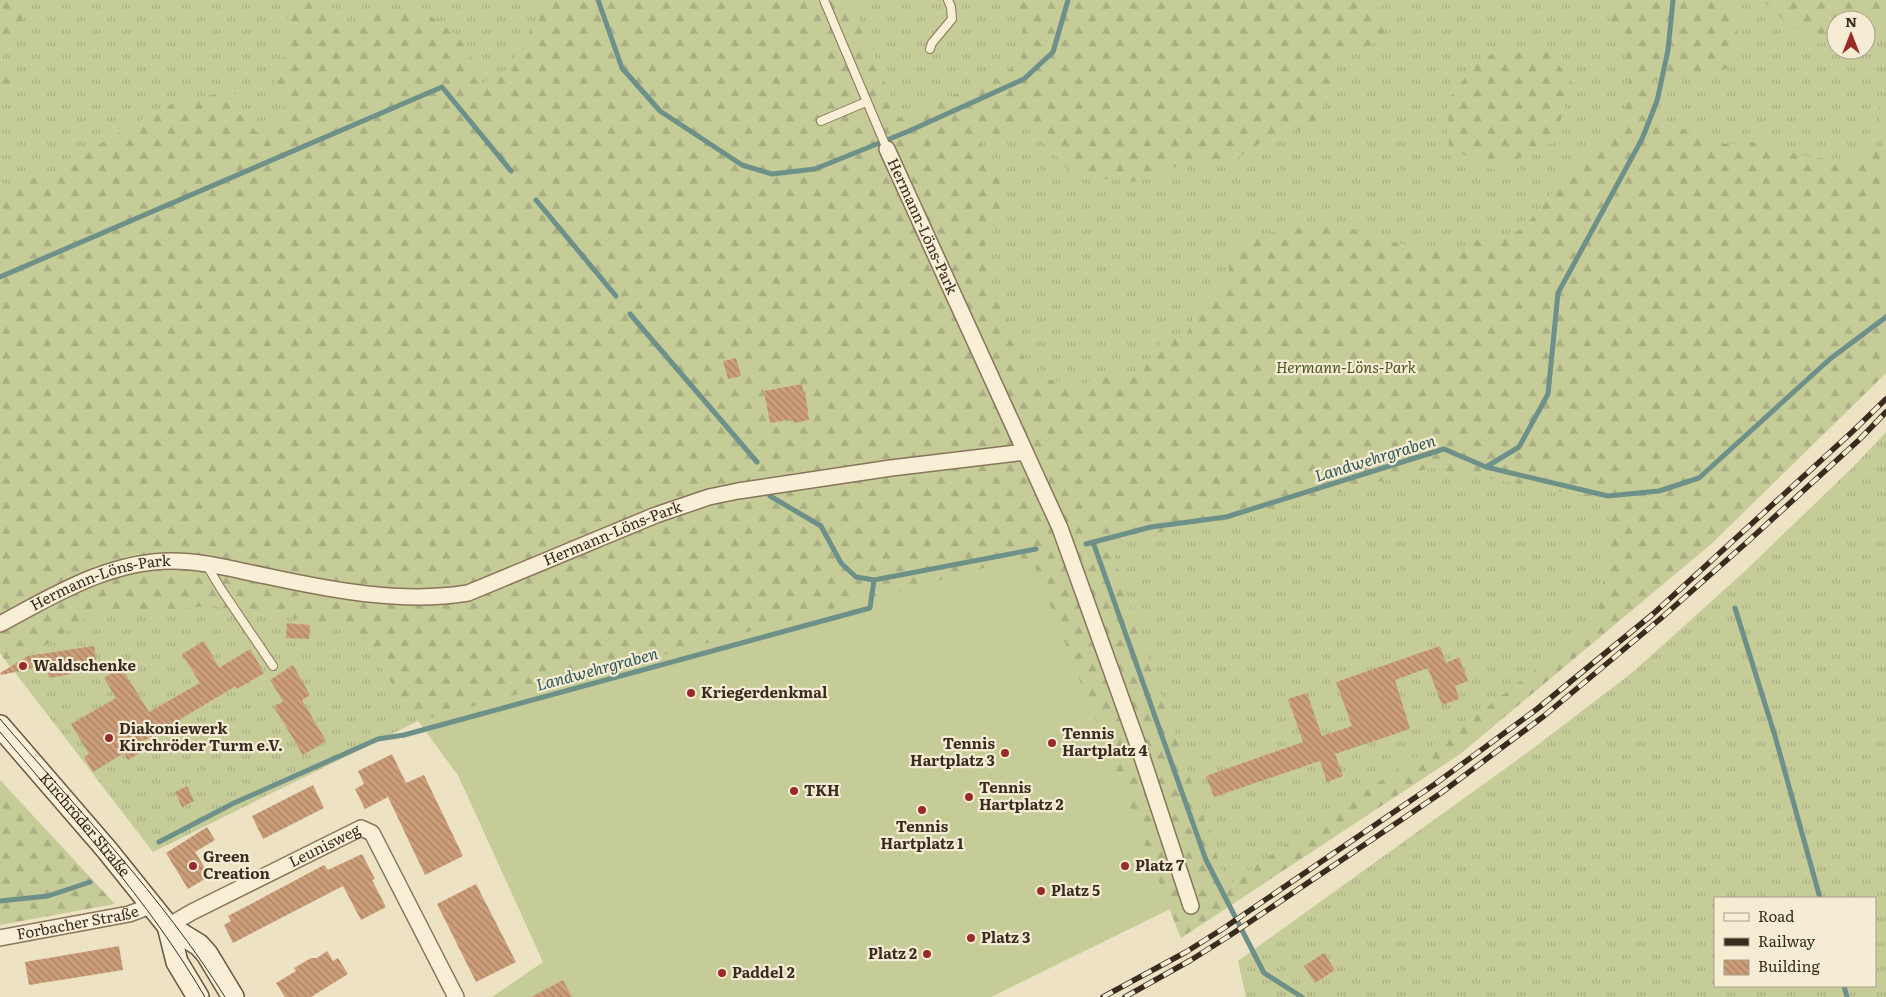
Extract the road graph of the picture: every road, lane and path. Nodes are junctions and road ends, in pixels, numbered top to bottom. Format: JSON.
{"nodes":[{"id":1,"x":824,"y":0,"type":"edge"},
{"id":2,"x":948,"y":0,"type":"edge"},
{"id":3,"x":930,"y":49,"type":"dead end"},
{"id":4,"x":866,"y":102,"type":"junction"},
{"id":5,"x":821,"y":121,"type":"dead end"},
{"id":6,"x":887,"y":149,"type":"joint"},
{"id":7,"x":1025,"y":452,"type":"junction"},
{"id":8,"x":206,"y":564,"type":"junction"},
{"id":9,"x":0,"y":624,"type":"edge"},
{"id":10,"x":273,"y":666,"type":"dead end"},
{"id":11,"x":0,"y":726,"type":"edge"},
{"id":12,"x":153,"y":906,"type":"junction"},
{"id":13,"x":1191,"y":906,"type":"dead end"},
{"id":14,"x":168,"y":926,"type":"junction"},
{"id":15,"x":0,"y":938,"type":"edge"},
{"id":16,"x":198,"y":997,"type":"edge"},
{"id":17,"x":233,"y":997,"type":"edge"},
{"id":18,"x":456,"y":997,"type":"edge"}],
"edges":[{"from":1,"to":4,"type":"lane","name":"Hermann-Löns-Park"},
{"from":2,"to":3,"type":"lane"},
{"from":4,"to":5,"type":"lane"},
{"from":4,"to":6,"type":"lane","name":"Hermann-Löns-Park"},
{"from":6,"to":7,"type":"street","name":"Hermann-Löns-Park"},
{"from":7,"to":8,"type":"street","name":"Hermann-Löns-Park"},
{"from":7,"to":13,"type":"street","name":"Hermann-Löns-Park"},
{"from":8,"to":9,"type":"street","name":"Hermann-Löns-Park"},
{"from":8,"to":10,"type":"lane"},
{"from":11,"to":12,"type":"main road","name":"Kirchröder Straße"},
{"from":12,"to":14,"type":"main road","name":"Kirchröder Straße"},
{"from":12,"to":15,"type":"street","name":"Forbacher Straße"},
{"from":14,"to":16,"type":"main road"},
{"from":14,"to":17,"type":"main road"},
{"from":14,"to":18,"type":"street","name":"Leunisweg"}]}
